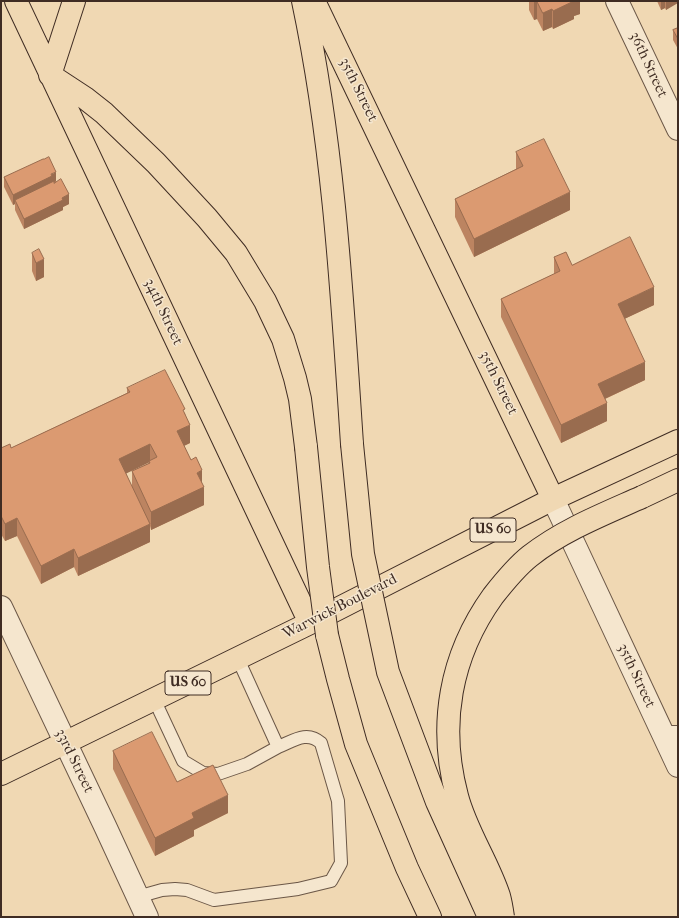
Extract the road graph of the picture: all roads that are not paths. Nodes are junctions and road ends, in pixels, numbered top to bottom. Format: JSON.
{"nodes":[{"id":1,"x":16,"y":1,"type":"edge"},
{"id":2,"x":74,"y":1,"type":"edge"},
{"id":3,"x":303,"y":1,"type":"edge"},
{"id":4,"x":314,"y":1,"type":"edge"},
{"id":5,"x":617,"y":1,"type":"edge"},
{"id":6,"x":50,"y":75,"type":"junction"},
{"id":7,"x":678,"y":129,"type":"edge"},
{"id":8,"x":678,"y":441,"type":"edge"},
{"id":9,"x":678,"y":480,"type":"edge"},
{"id":10,"x":553,"y":499,"type":"junction"},
{"id":11,"x":1,"y":606,"type":"edge"},
{"id":12,"x":310,"y":623,"type":"junction"},
{"id":13,"x":238,"y":658,"type":"junction"},
{"id":14,"x":154,"y":700,"type":"junction"},
{"id":15,"x":670,"y":732,"type":"edge"},
{"id":16,"x":66,"y":743,"type":"junction"},
{"id":17,"x":278,"y":747,"type":"junction"},
{"id":18,"x":678,"y":766,"type":"edge"},
{"id":19,"x":1,"y":774,"type":"edge"},
{"id":20,"x":138,"y":897,"type":"junction"},
{"id":21,"x":146,"y":917,"type":"edge"},
{"id":22,"x":430,"y":917,"type":"edge"},
{"id":23,"x":490,"y":917,"type":"edge"},
{"id":24,"x":503,"y":917,"type":"edge"}],
"edges":[{"from":1,"to":6,"type":"main road","name":"34th Street"},
{"from":2,"to":6,"type":"main road"},
{"from":3,"to":23,"type":"main road","bridge":true},
{"from":4,"to":10,"type":"main road","name":"35th Street"},
{"from":5,"to":7,"type":"street","name":"36th Street"},
{"from":6,"to":12,"type":"main road","name":"34th Street"},
{"from":6,"to":22,"type":"main road","bridge":true},
{"from":8,"to":10,"type":"main road","name":"Warwick Boulevard","number":"US 60"},
{"from":9,"to":24,"type":"main road","bridge":true},
{"from":10,"to":12,"type":"main road","name":"Warwick Boulevard","number":"US 60"},
{"from":10,"to":15,"type":"street","name":"35th Street"},
{"from":11,"to":16,"type":"street","name":"33rd Street"},
{"from":12,"to":13,"type":"main road","name":"Warwick Boulevard","number":"US 60"},
{"from":13,"to":14,"type":"main road","name":"Warwick Boulevard","number":"US 60"},
{"from":13,"to":17,"type":"lane"},
{"from":14,"to":16,"type":"main road","name":"Warwick Boulevard","number":"US 60"},
{"from":14,"to":17,"type":"lane"},
{"from":15,"to":18,"type":"street","name":"35th Street"},
{"from":16,"to":19,"type":"main road","name":"Warwick Boulevard","number":"US 60"},
{"from":16,"to":20,"type":"street","name":"33rd Street"},
{"from":17,"to":20,"type":"lane"},
{"from":20,"to":21,"type":"street","name":"33rd Street"}]}
